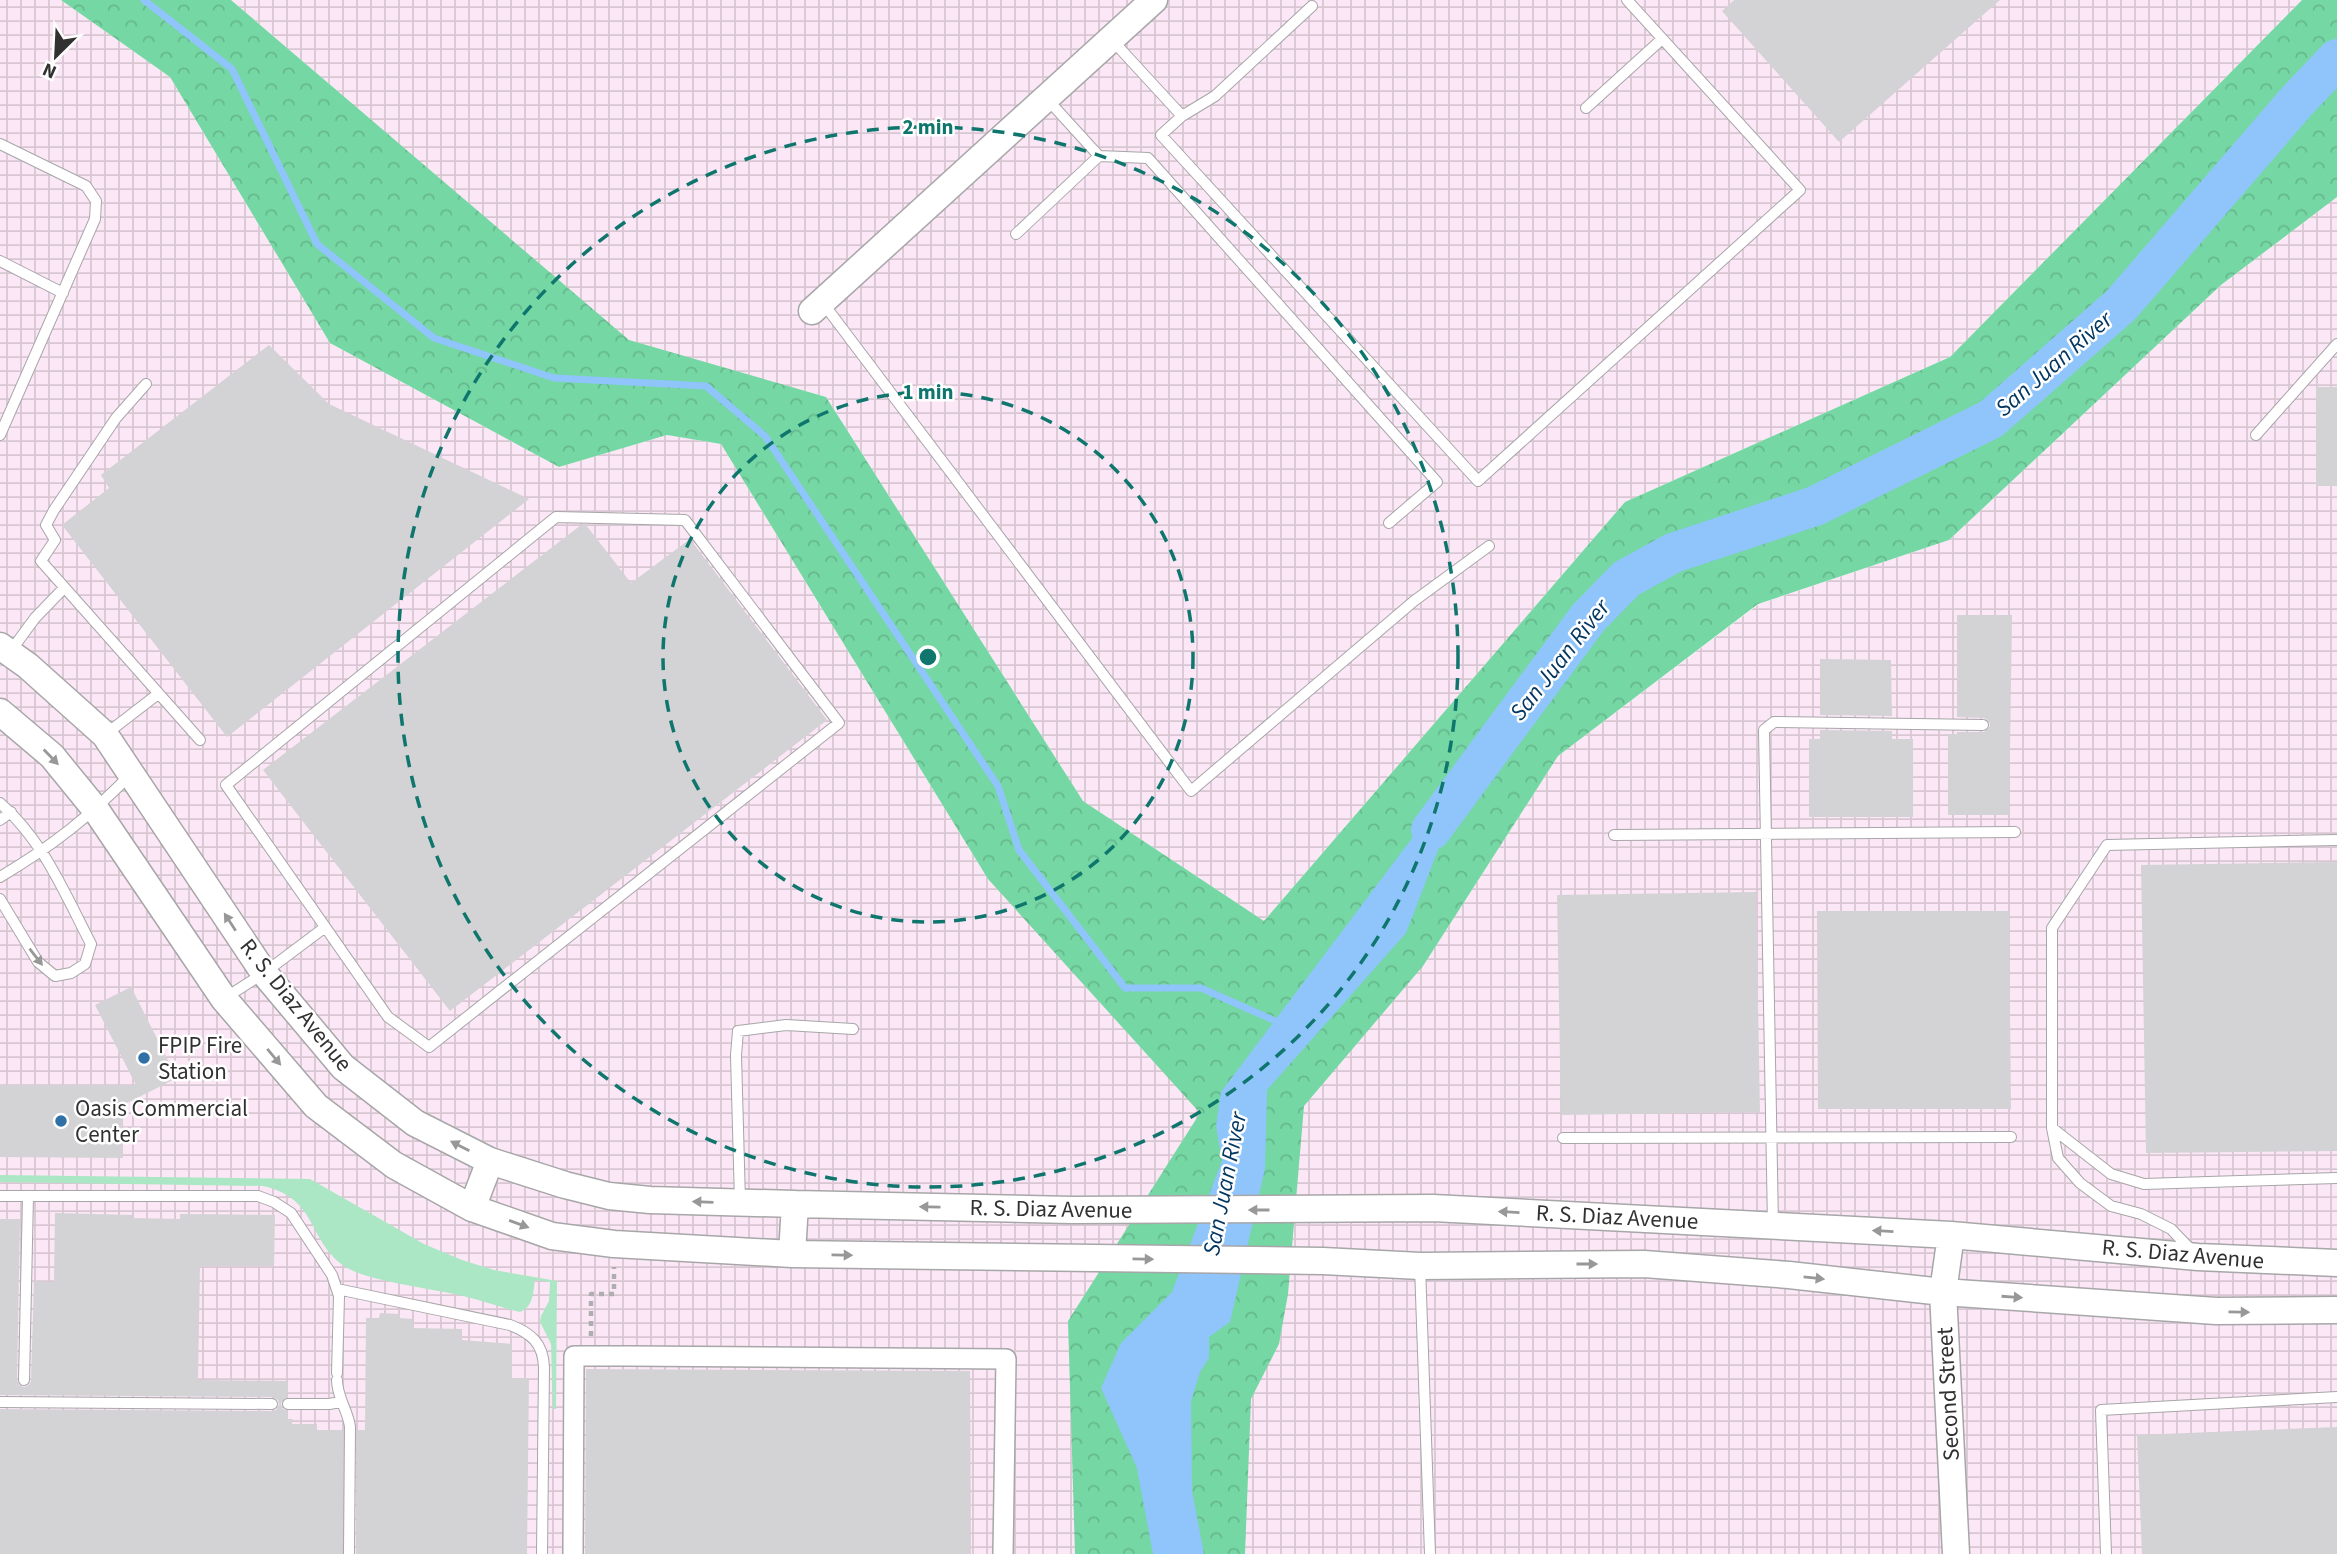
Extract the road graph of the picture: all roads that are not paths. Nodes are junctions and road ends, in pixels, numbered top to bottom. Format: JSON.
{"nodes":[{"id":1,"x":1154,"y":0,"type":"edge"},
{"id":2,"x":1627,"y":0,"type":"edge"},
{"id":3,"x":1312,"y":6,"type":"dead end"},
{"id":4,"x":1662,"y":39,"type":"junction"},
{"id":5,"x":1112,"y":40,"type":"junction"},
{"id":6,"x":1047,"y":99,"type":"junction"},
{"id":7,"x":1586,"y":108,"type":"dead end"},
{"id":8,"x":1182,"y":116,"type":"junction"},
{"id":9,"x":0,"y":144,"type":"edge"},
{"id":10,"x":1099,"y":156,"type":"junction"},
{"id":11,"x":1016,"y":234,"type":"dead end"},
{"id":12,"x":0,"y":261,"type":"edge"},
{"id":13,"x":63,"y":293,"type":"junction"},
{"id":14,"x":817,"y":307,"type":"joint"},
{"id":15,"x":2337,"y":344,"type":"edge"},
{"id":16,"x":146,"y":384,"type":"dead end"},
{"id":17,"x":0,"y":435,"type":"edge"},
{"id":18,"x":2256,"y":435,"type":"dead end"},
{"id":19,"x":1389,"y":523,"type":"dead end"},
{"id":20,"x":1489,"y":546,"type":"dead end"},
{"id":21,"x":63,"y":589,"type":"junction"},
{"id":22,"x":5,"y":649,"type":"edge"},
{"id":23,"x":158,"y":694,"type":"junction"},
{"id":24,"x":0,"y":712,"type":"edge"},
{"id":25,"x":1983,"y":725,"type":"dead end"},
{"id":26,"x":105,"y":735,"type":"junction"},
{"id":27,"x":200,"y":740,"type":"dead end"},
{"id":28,"x":132,"y":774,"type":"junction"},
{"id":29,"x":0,"y":803,"type":"edge"},
{"id":30,"x":96,"y":810,"type":"junction"},
{"id":31,"x":10,"y":812,"type":"junction"},
{"id":32,"x":0,"y":820,"type":"edge"},
{"id":33,"x":2015,"y":832,"type":"dead end"},
{"id":34,"x":1766,"y":833,"type":"junction"},
{"id":35,"x":1614,"y":835,"type":"dead end"},
{"id":36,"x":2337,"y":840,"type":"edge"},
{"id":37,"x":43,"y":851,"type":"junction"},
{"id":38,"x":0,"y":877,"type":"edge"},
{"id":39,"x":0,"y":899,"type":"edge"},
{"id":40,"x":324,"y":928,"type":"junction"},
{"id":41,"x":264,"y":973,"type":"junction"},
{"id":42,"x":224,"y":999,"type":"junction"},
{"id":43,"x":853,"y":1029,"type":"dead end"},
{"id":44,"x":2052,"y":1128,"type":"junction"},
{"id":45,"x":1771,"y":1137,"type":"junction"},
{"id":46,"x":2011,"y":1137,"type":"dead end"},
{"id":47,"x":1563,"y":1138,"type":"dead end"},
{"id":48,"x":490,"y":1161,"type":"junction"},
{"id":49,"x":2337,"y":1178,"type":"edge"},
{"id":50,"x":0,"y":1196,"type":"edge"},
{"id":51,"x":29,"y":1196,"type":"junction"},
{"id":52,"x":740,"y":1203,"type":"junction"},
{"id":53,"x":795,"y":1204,"type":"junction"},
{"id":54,"x":472,"y":1208,"type":"junction"},
{"id":55,"x":1773,"y":1225,"type":"junction"},
{"id":56,"x":1951,"y":1235,"type":"junction"},
{"id":57,"x":792,"y":1254,"type":"junction"},
{"id":58,"x":2198,"y":1257,"type":"junction"},
{"id":59,"x":2337,"y":1264,"type":"edge"},
{"id":60,"x":1420,"y":1266,"type":"junction"},
{"id":61,"x":337,"y":1289,"type":"junction"},
{"id":62,"x":1944,"y":1292,"type":"junction"},
{"id":63,"x":2337,"y":1310,"type":"edge"},
{"id":64,"x":24,"y":1380,"type":"dead end"},
{"id":65,"x":2337,"y":1397,"type":"edge"},
{"id":66,"x":0,"y":1402,"type":"edge"},
{"id":67,"x":341,"y":1402,"type":"junction"},
{"id":68,"x":272,"y":1404,"type":"dead end"},
{"id":69,"x":288,"y":1404,"type":"dead end"},
{"id":70,"x":349,"y":1554,"type":"edge"},
{"id":71,"x":542,"y":1554,"type":"edge"},
{"id":72,"x":573,"y":1554,"type":"edge"},
{"id":73,"x":1003,"y":1554,"type":"edge"},
{"id":74,"x":1430,"y":1554,"type":"edge"},
{"id":75,"x":1956,"y":1554,"type":"edge"},
{"id":76,"x":2106,"y":1554,"type":"edge"}],
"edges":[{"from":1,"to":5,"type":"street"},
{"from":2,"to":4,"type":"lane"},
{"from":3,"to":8,"type":"lane"},
{"from":4,"to":7,"type":"lane"},
{"from":4,"to":8,"type":"lane"},
{"from":5,"to":6,"type":"street"},
{"from":5,"to":8,"type":"lane"},
{"from":6,"to":10,"type":"lane"},
{"from":6,"to":14,"type":"street"},
{"from":9,"to":13,"type":"lane"},
{"from":10,"to":11,"type":"lane"},
{"from":10,"to":19,"type":"lane"},
{"from":12,"to":13,"type":"lane"},
{"from":13,"to":17,"type":"lane"},
{"from":14,"to":20,"type":"lane"},
{"from":15,"to":18,"type":"lane"},
{"from":16,"to":21,"type":"lane"},
{"from":21,"to":22,"type":"lane"},
{"from":21,"to":23,"type":"lane"},
{"from":22,"to":26,"type":"street","name":"R. S. Diaz Avenue"},
{"from":23,"to":26,"type":"lane"},
{"from":23,"to":27,"type":"lane"},
{"from":24,"to":30,"type":"street","name":"R. S. Diaz Avenue","one_way":true},
{"from":25,"to":34,"type":"lane"},
{"from":26,"to":28,"type":"street","name":"R. S. Diaz Avenue"},
{"from":28,"to":30,"type":"lane"},
{"from":41,"to":28,"type":"street","name":"R. S. Diaz Avenue","one_way":true},
{"from":29,"to":31,"type":"lane"},
{"from":30,"to":37,"type":"lane"},
{"from":30,"to":42,"type":"street","name":"R. S. Diaz Avenue"},
{"from":31,"to":32,"type":"lane"},
{"from":31,"to":37,"type":"lane"},
{"from":33,"to":34,"type":"lane"},
{"from":34,"to":35,"type":"lane"},
{"from":34,"to":45,"type":"lane"},
{"from":36,"to":44,"type":"lane"},
{"from":37,"to":38,"type":"lane"},
{"from":39,"to":37,"type":"lane","one_way":true},
{"from":40,"to":40,"type":"lane"},
{"from":40,"to":41,"type":"lane"},
{"from":41,"to":42,"type":"lane"},
{"from":48,"to":41,"type":"street","name":"R. S. Diaz Avenue","one_way":true},
{"from":42,"to":54,"type":"street","name":"R. S. Diaz Avenue","one_way":true},
{"from":43,"to":52,"type":"lane"},
{"from":44,"to":49,"type":"lane"},
{"from":44,"to":58,"type":"lane"},
{"from":45,"to":46,"type":"lane"},
{"from":45,"to":47,"type":"lane"},
{"from":45,"to":55,"type":"lane"},
{"from":52,"to":48,"type":"street","name":"R. S. Diaz Avenue","one_way":true},
{"from":48,"to":54,"type":"street"},
{"from":50,"to":51,"type":"lane"},
{"from":51,"to":61,"type":"lane"},
{"from":51,"to":64,"type":"lane"},
{"from":52,"to":53,"type":"street","name":"R. S. Diaz Avenue"},
{"from":55,"to":53,"type":"street","name":"R. S. Diaz Avenue","one_way":true},
{"from":53,"to":57,"type":"street"},
{"from":54,"to":57,"type":"street","name":"R. S. Diaz Avenue","one_way":true},
{"from":56,"to":55,"type":"street","name":"R. S. Diaz Avenue","one_way":true},
{"from":56,"to":58,"type":"street","name":"R. S. Diaz Avenue"},
{"from":56,"to":62,"type":"street","name":"Second Street"},
{"from":57,"to":60,"type":"street","name":"R. S. Diaz Avenue","one_way":true},
{"from":58,"to":59,"type":"street","name":"R. S. Diaz Avenue"},
{"from":60,"to":62,"type":"street","name":"R. S. Diaz Avenue","one_way":true},
{"from":60,"to":74,"type":"lane"},
{"from":61,"to":67,"type":"lane"},
{"from":61,"to":71,"type":"lane"},
{"from":62,"to":63,"type":"street","name":"R. S. Diaz Avenue","one_way":true},
{"from":62,"to":75,"type":"street","name":"Second Street"},
{"from":65,"to":76,"type":"lane"},
{"from":66,"to":68,"type":"lane"},
{"from":67,"to":69,"type":"lane"},
{"from":67,"to":70,"type":"lane"},
{"from":72,"to":73,"type":"street"}]}
